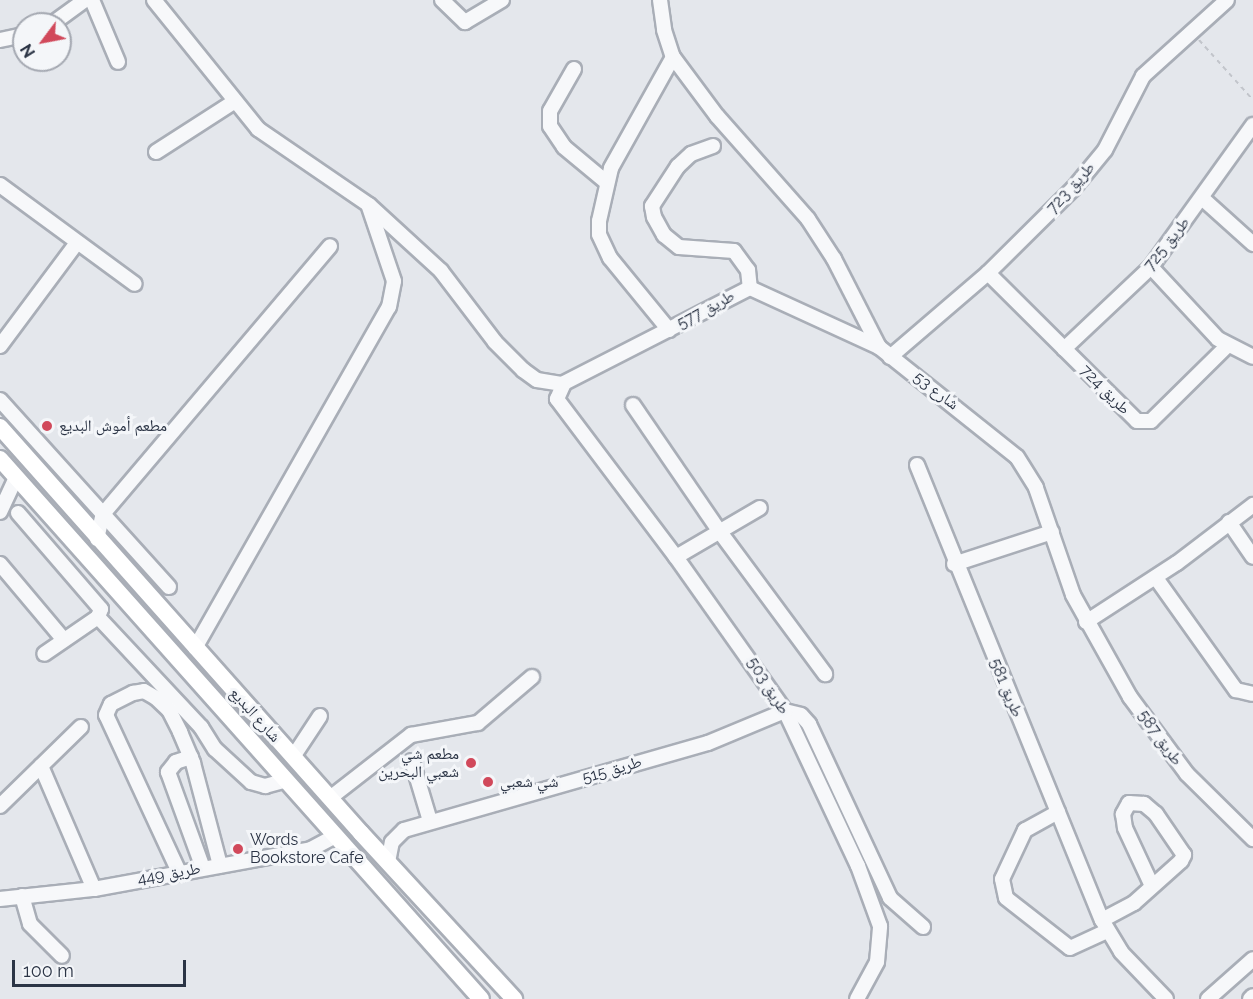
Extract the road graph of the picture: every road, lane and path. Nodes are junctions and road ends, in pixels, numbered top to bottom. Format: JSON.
{"nodes":[{"id":1,"x":85,"y":0,"type":"edge"},
{"id":2,"x":92,"y":0,"type":"edge"},
{"id":3,"x":154,"y":0,"type":"edge"},
{"id":4,"x":442,"y":0,"type":"edge"},
{"id":5,"x":502,"y":0,"type":"edge"},
{"id":6,"x":660,"y":0,"type":"edge"},
{"id":7,"x":1227,"y":0,"type":"edge"},
{"id":8,"x":68,"y":12,"type":"edge"},
{"id":9,"x":1192,"y":31,"type":"junction"},
{"id":10,"x":673,"y":57,"type":"junction"},
{"id":11,"x":118,"y":62,"type":"dead end"},
{"id":12,"x":574,"y":69,"type":"dead end"},
{"id":13,"x":1253,"y":100,"type":"edge"},
{"id":14,"x":235,"y":101,"type":"junction"},
{"id":15,"x":1253,"y":125,"type":"edge"},
{"id":16,"x":713,"y":146,"type":"dead end"},
{"id":17,"x":156,"y":152,"type":"dead end"},
{"id":18,"x":606,"y":182,"type":"junction"},
{"id":19,"x":0,"y":185,"type":"edge"},
{"id":20,"x":1202,"y":198,"type":"junction"},
{"id":21,"x":369,"y":205,"type":"junction"},
{"id":22,"x":76,"y":244,"type":"junction"},
{"id":23,"x":1253,"y":244,"type":"edge"},
{"id":24,"x":330,"y":246,"type":"dead end"},
{"id":25,"x":1151,"y":267,"type":"junction"},
{"id":26,"x":988,"y":273,"type":"junction"},
{"id":27,"x":135,"y":284,"type":"dead end"},
{"id":28,"x":750,"y":288,"type":"junction"},
{"id":29,"x":669,"y":330,"type":"junction"},
{"id":30,"x":0,"y":346,"type":"edge"},
{"id":31,"x":1227,"y":346,"type":"junction"},
{"id":32,"x":879,"y":347,"type":"junction"},
{"id":33,"x":1064,"y":349,"type":"junction"},
{"id":34,"x":890,"y":357,"type":"junction"},
{"id":35,"x":1253,"y":357,"type":"edge"},
{"id":36,"x":563,"y":384,"type":"junction"},
{"id":37,"x":0,"y":400,"type":"edge"},
{"id":38,"x":633,"y":405,"type":"dead end"},
{"id":39,"x":0,"y":427,"type":"edge"},
{"id":40,"x":0,"y":459,"type":"edge"},
{"id":41,"x":918,"y":465,"type":"dead end"},
{"id":42,"x":16,"y":478,"type":"junction"},
{"id":43,"x":34,"y":499,"type":"junction"},
{"id":44,"x":1253,"y":505,"type":"edge"},
{"id":45,"x":760,"y":508,"type":"dead end"},
{"id":46,"x":1,"y":512,"type":"edge"},
{"id":47,"x":18,"y":513,"type":"dead end"},
{"id":48,"x":103,"y":514,"type":"junction"},
{"id":49,"x":81,"y":521,"type":"junction"},
{"id":50,"x":1229,"y":522,"type":"junction"},
{"id":51,"x":720,"y":532,"type":"junction"},
{"id":52,"x":1052,"y":532,"type":"junction"},
{"id":53,"x":97,"y":539,"type":"junction"},
{"id":54,"x":676,"y":556,"type":"junction"},
{"id":55,"x":1253,"y":557,"type":"edge"},
{"id":56,"x":0,"y":564,"type":"edge"},
{"id":57,"x":954,"y":564,"type":"junction"},
{"id":58,"x":1156,"y":578,"type":"junction"},
{"id":59,"x":169,"y":587,"type":"dead end"},
{"id":60,"x":98,"y":616,"type":"junction"},
{"id":61,"x":1086,"y":622,"type":"junction"},
{"id":62,"x":64,"y":640,"type":"junction"},
{"id":63,"x":195,"y":648,"type":"junction"},
{"id":64,"x":44,"y":654,"type":"dead end"},
{"id":65,"x":825,"y":674,"type":"dead end"},
{"id":66,"x":532,"y":677,"type":"dead end"},
{"id":67,"x":1253,"y":694,"type":"edge"},
{"id":68,"x":785,"y":711,"type":"junction"},
{"id":69,"x":320,"y":716,"type":"dead end"},
{"id":70,"x":81,"y":727,"type":"dead end"},
{"id":71,"x":191,"y":757,"type":"junction"},
{"id":72,"x":293,"y":757,"type":"junction"},
{"id":73,"x":412,"y":761,"type":"dead end"},
{"id":74,"x":41,"y":766,"type":"junction"},
{"id":75,"x":284,"y":781,"type":"junction"},
{"id":76,"x":330,"y":798,"type":"junction"},
{"id":77,"x":0,"y":806,"type":"edge"},
{"id":78,"x":1058,"y":812,"type":"junction"},
{"id":79,"x":430,"y":821,"type":"junction"},
{"id":80,"x":334,"y":837,"type":"junction"},
{"id":81,"x":1253,"y":839,"type":"edge"},
{"id":82,"x":388,"y":862,"type":"junction"},
{"id":83,"x":220,"y":865,"type":"junction"},
{"id":84,"x":203,"y":868,"type":"junction"},
{"id":85,"x":179,"y":872,"type":"junction"},
{"id":86,"x":1152,"y":886,"type":"junction"},
{"id":87,"x":94,"y":889,"type":"junction"},
{"id":88,"x":21,"y":896,"type":"junction"},
{"id":89,"x":0,"y":899,"type":"edge"},
{"id":90,"x":40,"y":911,"type":"dead end"},
{"id":91,"x":28,"y":919,"type":"junction"},
{"id":92,"x":1105,"y":925,"type":"junction"},
{"id":93,"x":923,"y":927,"type":"dead end"},
{"id":94,"x":62,"y":956,"type":"dead end"},
{"id":95,"x":1253,"y":959,"type":"edge"},
{"id":96,"x":474,"y":995,"type":"edge"},
{"id":97,"x":1213,"y":997,"type":"edge"},
{"id":98,"x":514,"y":999,"type":"edge"},
{"id":99,"x":857,"y":999,"type":"edge"},
{"id":100,"x":1166,"y":999,"type":"edge"}],
"edges":[{"from":1,"to":8,"type":"street"},
{"from":2,"to":11,"type":"street"},
{"from":3,"to":14,"type":"street"},
{"from":4,"to":5,"type":"street"},
{"from":6,"to":10,"type":"street","name":"شارع 53"},
{"from":7,"to":9,"type":"street","name":"طريق 723"},
{"from":9,"to":13,"type":"path"},
{"from":9,"to":26,"type":"street","name":"طريق 723"},
{"from":10,"to":18,"type":"street"},
{"from":10,"to":32,"type":"street","name":"شارع 53"},
{"from":12,"to":18,"type":"street"},
{"from":14,"to":17,"type":"street"},
{"from":14,"to":21,"type":"street"},
{"from":15,"to":20,"type":"street","name":"طريق 725"},
{"from":16,"to":28,"type":"street"},
{"from":18,"to":29,"type":"street"},
{"from":19,"to":22,"type":"street"},
{"from":20,"to":23,"type":"street"},
{"from":20,"to":25,"type":"street","name":"طريق 725"},
{"from":21,"to":36,"type":"street"},
{"from":21,"to":63,"type":"street"},
{"from":22,"to":27,"type":"street"},
{"from":22,"to":30,"type":"street"},
{"from":24,"to":48,"type":"street"},
{"from":25,"to":31,"type":"street"},
{"from":25,"to":33,"type":"street","name":"طريق 725"},
{"from":26,"to":33,"type":"street","name":"طريق 724"},
{"from":26,"to":34,"type":"street","name":"طريق 723"},
{"from":28,"to":29,"type":"street","name":"طريق 577"},
{"from":28,"to":32,"type":"street","name":"طريق 577"},
{"from":29,"to":36,"type":"street","name":"طريق 577"},
{"from":31,"to":33,"type":"street","name":"طريق 724"},
{"from":31,"to":35,"type":"street"},
{"from":32,"to":34,"type":"street","name":"شارع 53"},
{"from":34,"to":52,"type":"street","name":"شارع 53"},
{"from":36,"to":54,"type":"street","name":"طريق 503"},
{"from":37,"to":48,"type":"street"},
{"from":38,"to":51,"type":"street"},
{"from":39,"to":49,"type":"main road","name":"شارع البديع"},
{"from":40,"to":42,"type":"main road","name":"شارع البديع"},
{"from":41,"to":57,"type":"street","name":"طريق 581"},
{"from":42,"to":43,"type":"main road","name":"شارع البديع"},
{"from":42,"to":46,"type":"street"},
{"from":43,"to":46,"type":"street"},
{"from":43,"to":75,"type":"main road","name":"شارع البديع"},
{"from":44,"to":50,"type":"street"},
{"from":45,"to":51,"type":"street"},
{"from":47,"to":60,"type":"street"},
{"from":48,"to":49,"type":"street"},
{"from":48,"to":53,"type":"street"},
{"from":48,"to":59,"type":"street"},
{"from":49,"to":53,"type":"main road","name":"شارع البديع"},
{"from":50,"to":55,"type":"street"},
{"from":50,"to":58,"type":"street"},
{"from":51,"to":54,"type":"street"},
{"from":51,"to":65,"type":"street"},
{"from":52,"to":57,"type":"street"},
{"from":52,"to":61,"type":"street","name":"شارع 53"},
{"from":53,"to":63,"type":"main road","name":"شارع البديع"},
{"from":54,"to":68,"type":"street","name":"طريق 503"},
{"from":56,"to":62,"type":"street"},
{"from":57,"to":78,"type":"street","name":"طريق 581"},
{"from":58,"to":61,"type":"street"},
{"from":58,"to":67,"type":"street"},
{"from":60,"to":62,"type":"street"},
{"from":60,"to":75,"type":"street"},
{"from":61,"to":81,"type":"street","name":"طريق 587"},
{"from":62,"to":64,"type":"street"},
{"from":63,"to":72,"type":"main road","name":"شارع البديع"},
{"from":66,"to":76,"type":"street"},
{"from":68,"to":79,"type":"street","name":"طريق 515"},
{"from":68,"to":93,"type":"street"},
{"from":68,"to":99,"type":"street","name":"طريق 503"},
{"from":69,"to":72,"type":"street"},
{"from":70,"to":74,"type":"street"},
{"from":71,"to":83,"type":"street"},
{"from":71,"to":84,"type":"street"},
{"from":71,"to":85,"type":"street"},
{"from":72,"to":76,"type":"main road","name":"شارع البديع"},
{"from":73,"to":79,"type":"street"},
{"from":74,"to":77,"type":"street"},
{"from":74,"to":87,"type":"street"},
{"from":75,"to":80,"type":"main road","name":"شارع البديع"},
{"from":76,"to":82,"type":"main road","name":"شارع البديع"},
{"from":78,"to":92,"type":"street","name":"طريق 581"},
{"from":78,"to":92,"type":"street"},
{"from":79,"to":82,"type":"street","name":"طريق 515"},
{"from":80,"to":83,"type":"street","name":"طريق 449"},
{"from":80,"to":96,"type":"main road","name":"شارع البديع"},
{"from":82,"to":98,"type":"main road","name":"شارع البديع"},
{"from":83,"to":84,"type":"street","name":"طريق 449"},
{"from":84,"to":85,"type":"street","name":"طريق 449"},
{"from":85,"to":87,"type":"street","name":"طريق 449"},
{"from":86,"to":86,"type":"street"},
{"from":86,"to":92,"type":"street"},
{"from":87,"to":88,"type":"street","name":"طريق 449"},
{"from":88,"to":89,"type":"street","name":"طريق 449"},
{"from":88,"to":91,"type":"street"},
{"from":90,"to":91,"type":"street"},
{"from":91,"to":94,"type":"street"},
{"from":92,"to":100,"type":"street","name":"طريق 581"},
{"from":95,"to":97,"type":"street"}]}
